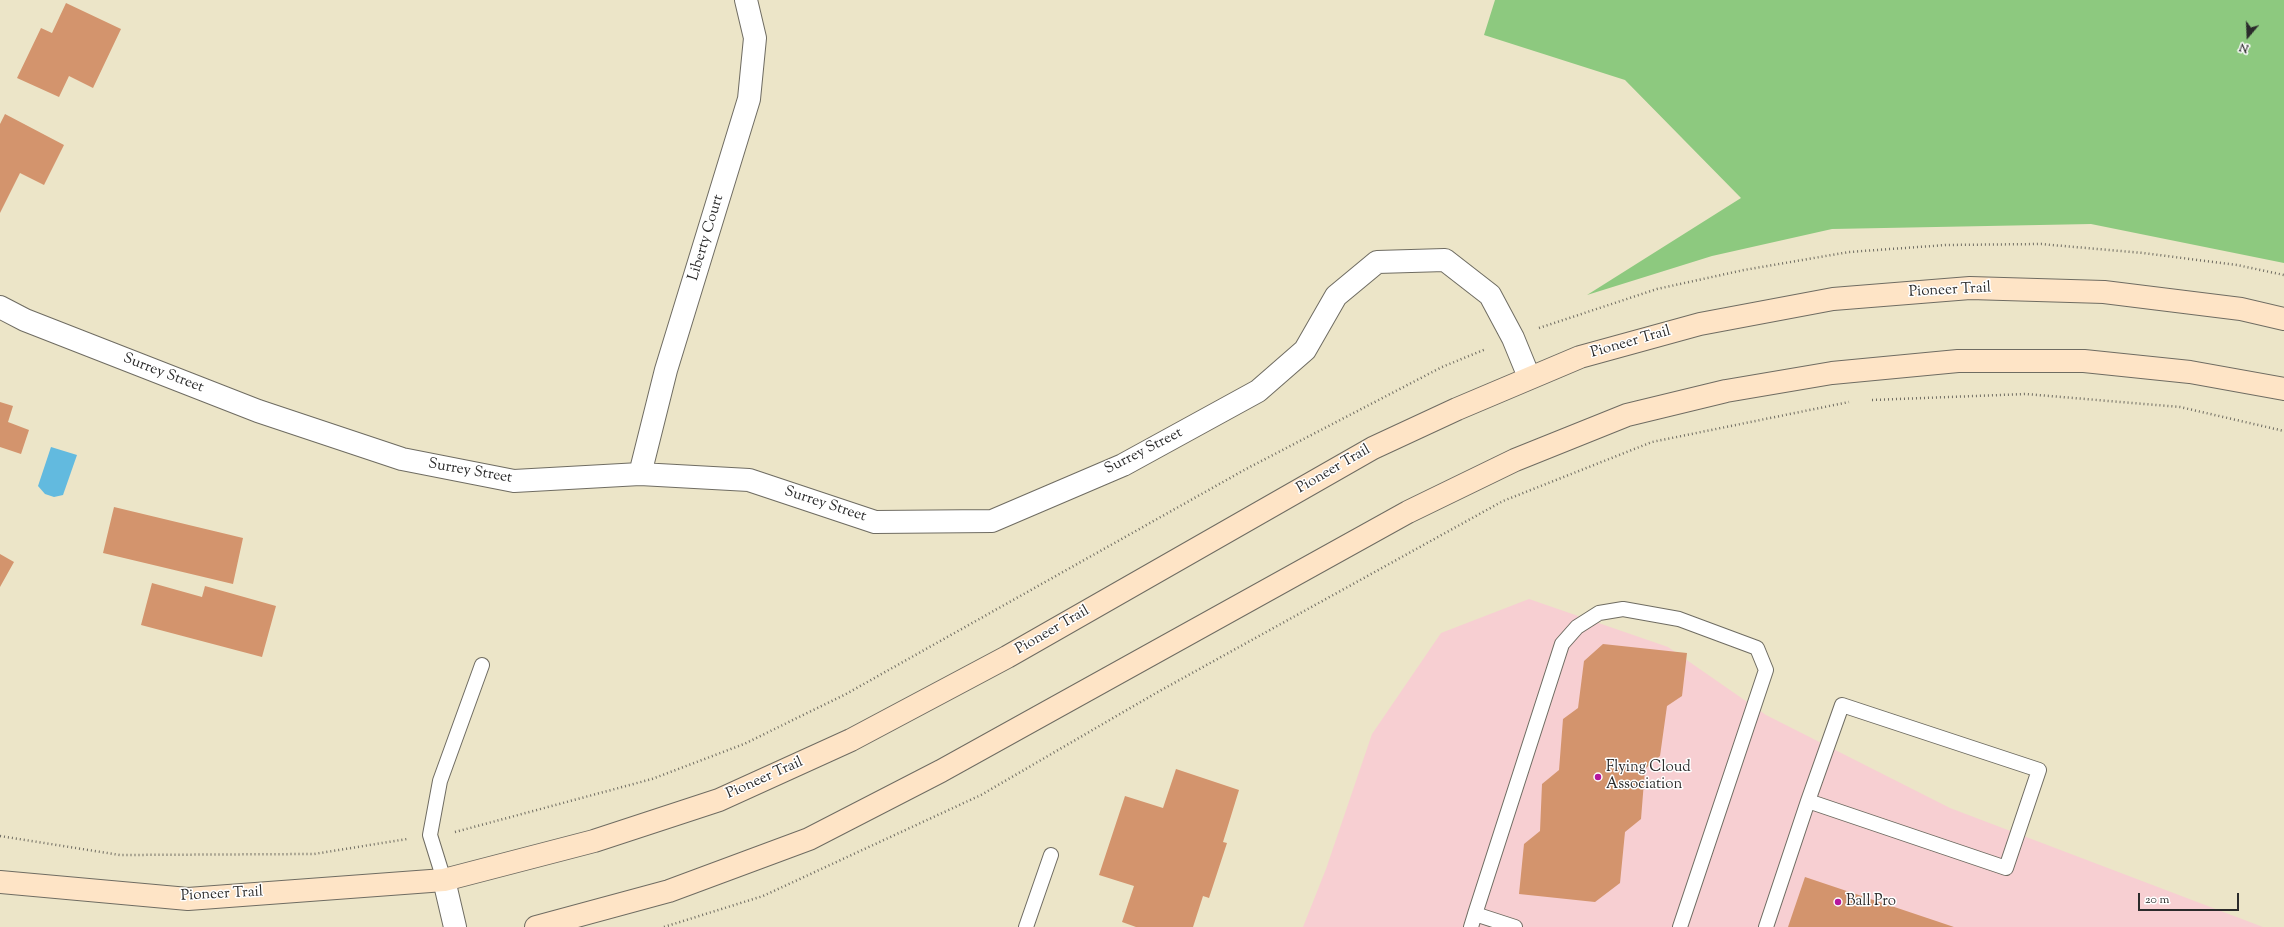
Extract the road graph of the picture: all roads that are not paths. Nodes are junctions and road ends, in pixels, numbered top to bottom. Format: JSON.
{"nodes":[{"id":1,"x":746,"y":0,"type":"edge"},
{"id":2,"x":0,"y":307,"type":"edge"},
{"id":3,"x":2284,"y":319,"type":"edge"},
{"id":4,"x":1529,"y":377,"type":"junction"},
{"id":5,"x":2284,"y":389,"type":"edge"},
{"id":6,"x":640,"y":474,"type":"junction"},
{"id":7,"x":482,"y":664,"type":"dead end"},
{"id":8,"x":1808,"y":801,"type":"junction"},
{"id":9,"x":1051,"y":854,"type":"dead end"},
{"id":10,"x":444,"y":880,"type":"junction"},
{"id":11,"x":0,"y":882,"type":"edge"},
{"id":12,"x":1473,"y":921,"type":"edge"},
{"id":13,"x":456,"y":927,"type":"edge"},
{"id":14,"x":536,"y":927,"type":"edge"},
{"id":15,"x":1026,"y":927,"type":"edge"},
{"id":16,"x":1515,"y":927,"type":"edge"},
{"id":17,"x":1680,"y":927,"type":"edge"},
{"id":18,"x":1766,"y":927,"type":"edge"}],
"edges":[{"from":1,"to":6,"type":"street","name":"Liberty Court"},
{"from":2,"to":6,"type":"street","name":"Surrey Street"},
{"from":3,"to":4,"type":"main road","name":"Pioneer Trail"},
{"from":4,"to":6,"type":"street","name":"Surrey Street"},
{"from":4,"to":10,"type":"main road","name":"Pioneer Trail"},
{"from":5,"to":14,"type":"main road"},
{"from":7,"to":10,"type":"lane"},
{"from":8,"to":8,"type":"lane"},
{"from":8,"to":18,"type":"lane"},
{"from":9,"to":15,"type":"lane"},
{"from":10,"to":11,"type":"main road","name":"Pioneer Trail"},
{"from":10,"to":13,"type":"street"},
{"from":12,"to":16,"type":"lane"},
{"from":12,"to":17,"type":"lane"}]}
